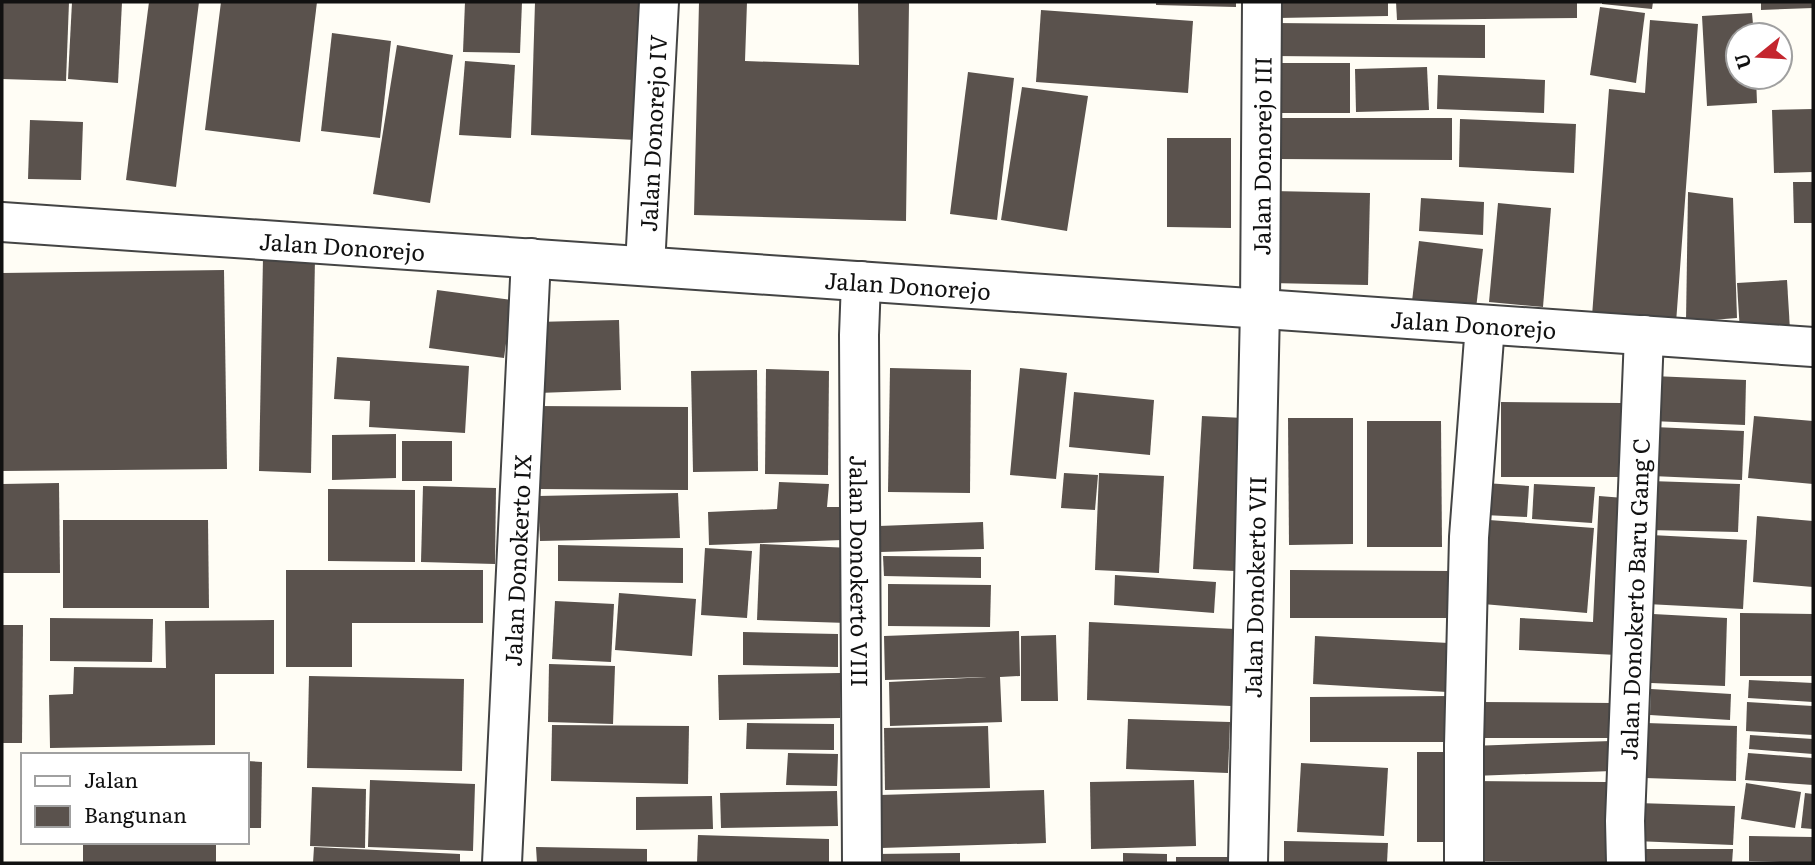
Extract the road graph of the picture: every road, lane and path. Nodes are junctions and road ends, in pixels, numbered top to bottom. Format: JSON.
{"nodes":[{"id":1,"x":659,"y":2,"type":"edge"},
{"id":2,"x":1262,"y":2,"type":"edge"},
{"id":3,"x":2,"y":222,"type":"edge"},
{"id":4,"x":531,"y":258,"type":"junction"},
{"id":5,"x":645,"y":266,"type":"junction"},
{"id":6,"x":860,"y":281,"type":"junction"},
{"id":7,"x":1260,"y":309,"type":"junction"},
{"id":8,"x":1485,"y":325,"type":"junction"},
{"id":9,"x":1644,"y":335,"type":"junction"},
{"id":10,"x":1813,"y":347,"type":"edge"},
{"id":11,"x":502,"y":863,"type":"edge"},
{"id":12,"x":862,"y":863,"type":"edge"},
{"id":13,"x":1248,"y":863,"type":"edge"},
{"id":14,"x":1464,"y":863,"type":"edge"},
{"id":15,"x":1626,"y":863,"type":"edge"}],
"edges":[{"from":1,"to":5,"type":"street","name":"Jalan Donorejo IV"},
{"from":2,"to":7,"type":"street","name":"Jalan Donorejo III"},
{"from":3,"to":4,"type":"street","name":"Jalan Donorejo"},
{"from":4,"to":5,"type":"street","name":"Jalan Donorejo"},
{"from":4,"to":11,"type":"street","name":"Jalan Donokerto IX"},
{"from":5,"to":6,"type":"street","name":"Jalan Donorejo"},
{"from":6,"to":7,"type":"street","name":"Jalan Donorejo"},
{"from":6,"to":12,"type":"street","name":"Jalan Donokerto VIII"},
{"from":7,"to":8,"type":"street","name":"Jalan Donorejo"},
{"from":7,"to":13,"type":"street","name":"Jalan Donokerto VII"},
{"from":8,"to":9,"type":"street","name":"Jalan Donorejo"},
{"from":8,"to":14,"type":"street"},
{"from":9,"to":10,"type":"street","name":"Jalan Donorejo"},
{"from":9,"to":15,"type":"street","name":"Jalan Donokerto Baru Gang C"}]}
